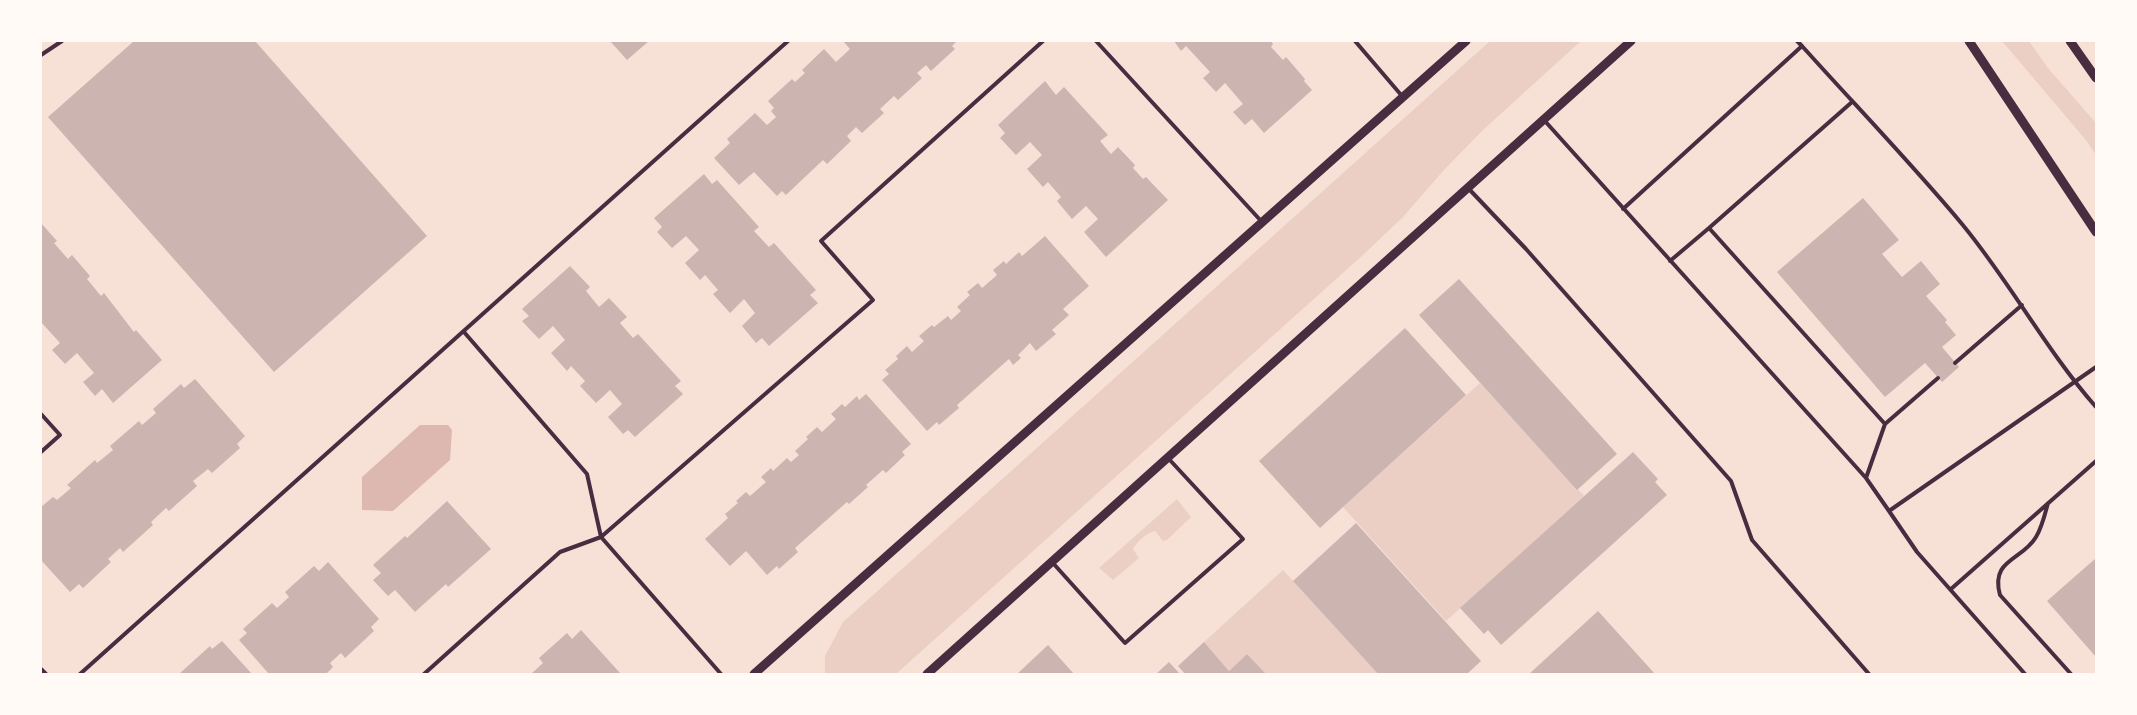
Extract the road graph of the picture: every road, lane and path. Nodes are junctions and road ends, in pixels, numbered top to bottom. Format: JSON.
{"nodes":[{"id":1,"x":62,"y":41,"type":"edge"},
{"id":2,"x":788,"y":41,"type":"edge"},
{"id":3,"x":1043,"y":41,"type":"edge"},
{"id":4,"x":1096,"y":41,"type":"edge"},
{"id":5,"x":1355,"y":41,"type":"edge"},
{"id":6,"x":1466,"y":41,"type":"edge"},
{"id":7,"x":1631,"y":41,"type":"edge"},
{"id":8,"x":1797,"y":41,"type":"edge"},
{"id":9,"x":1969,"y":41,"type":"edge"},
{"id":10,"x":2070,"y":41,"type":"edge"},
{"id":11,"x":1802,"y":46,"type":"junction"},
{"id":12,"x":41,"y":54,"type":"edge"},
{"id":13,"x":2096,"y":78,"type":"edge"},
{"id":14,"x":1403,"y":97,"type":"junction"},
{"id":15,"x":1852,"y":102,"type":"junction"},
{"id":16,"x":1544,"y":120,"type":"junction"},
{"id":17,"x":1468,"y":188,"type":"junction"},
{"id":18,"x":1623,"y":209,"type":"junction"},
{"id":19,"x":1262,"y":222,"type":"junction"},
{"id":20,"x":1709,"y":228,"type":"junction"},
{"id":21,"x":2096,"y":232,"type":"edge"},
{"id":22,"x":1670,"y":261,"type":"junction"},
{"id":23,"x":2022,"y":305,"type":"junction"},
{"id":24,"x":464,"y":332,"type":"junction"},
{"id":25,"x":1955,"y":362,"type":"dead end"},
{"id":26,"x":2096,"y":367,"type":"edge"},
{"id":27,"x":1938,"y":378,"type":"dead end"},
{"id":28,"x":2075,"y":383,"type":"junction"},
{"id":29,"x":2096,"y":407,"type":"edge"},
{"id":30,"x":41,"y":414,"type":"edge"},
{"id":31,"x":1885,"y":424,"type":"junction"},
{"id":32,"x":41,"y":452,"type":"edge"},
{"id":33,"x":1168,"y":457,"type":"junction"},
{"id":34,"x":2096,"y":461,"type":"edge"},
{"id":35,"x":1866,"y":478,"type":"junction"},
{"id":36,"x":2048,"y":503,"type":"junction"},
{"id":37,"x":1889,"y":511,"type":"junction"},
{"id":38,"x":601,"y":537,"type":"junction"},
{"id":39,"x":1052,"y":562,"type":"junction"},
{"id":40,"x":1951,"y":590,"type":"junction"},
{"id":41,"x":41,"y":668,"type":"edge"},
{"id":42,"x":46,"y":674,"type":"edge"},
{"id":43,"x":80,"y":674,"type":"edge"},
{"id":44,"x":424,"y":674,"type":"edge"},
{"id":45,"x":721,"y":674,"type":"edge"},
{"id":46,"x":754,"y":674,"type":"edge"},
{"id":47,"x":927,"y":674,"type":"edge"},
{"id":48,"x":1869,"y":674,"type":"edge"},
{"id":49,"x":2025,"y":674,"type":"edge"},
{"id":50,"x":2071,"y":674,"type":"edge"}],
"edges":[{"from":1,"to":12,"type":"lane"},
{"from":2,"to":24,"type":"lane"},
{"from":3,"to":38,"type":"lane"},
{"from":4,"to":19,"type":"lane"},
{"from":5,"to":14,"type":"lane"},
{"from":6,"to":14,"type":"street"},
{"from":7,"to":16,"type":"street"},
{"from":8,"to":11,"type":"lane"},
{"from":9,"to":21,"type":"street"},
{"from":10,"to":13,"type":"street"},
{"from":11,"to":15,"type":"lane"},
{"from":11,"to":18,"type":"lane"},
{"from":14,"to":19,"type":"street"},
{"from":15,"to":20,"type":"lane"},
{"from":15,"to":23,"type":"lane"},
{"from":16,"to":17,"type":"street"},
{"from":16,"to":18,"type":"lane"},
{"from":17,"to":33,"type":"street"},
{"from":17,"to":48,"type":"lane"},
{"from":18,"to":22,"type":"lane"},
{"from":19,"to":46,"type":"street"},
{"from":20,"to":22,"type":"lane"},
{"from":20,"to":31,"type":"lane"},
{"from":22,"to":35,"type":"lane"},
{"from":23,"to":25,"type":"lane"},
{"from":23,"to":28,"type":"lane"},
{"from":24,"to":38,"type":"lane"},
{"from":24,"to":43,"type":"lane"},
{"from":26,"to":28,"type":"lane"},
{"from":27,"to":31,"type":"lane"},
{"from":28,"to":29,"type":"lane"},
{"from":28,"to":37,"type":"lane"},
{"from":30,"to":32,"type":"lane"},
{"from":31,"to":35,"type":"lane"},
{"from":33,"to":39,"type":"street"},
{"from":33,"to":39,"type":"lane"},
{"from":34,"to":36,"type":"lane"},
{"from":35,"to":37,"type":"lane"},
{"from":36,"to":40,"type":"lane"},
{"from":36,"to":50,"type":"lane"},
{"from":37,"to":40,"type":"lane"},
{"from":38,"to":44,"type":"lane"},
{"from":38,"to":45,"type":"lane"},
{"from":39,"to":47,"type":"street"},
{"from":40,"to":49,"type":"lane"},
{"from":41,"to":42,"type":"lane"}]}
